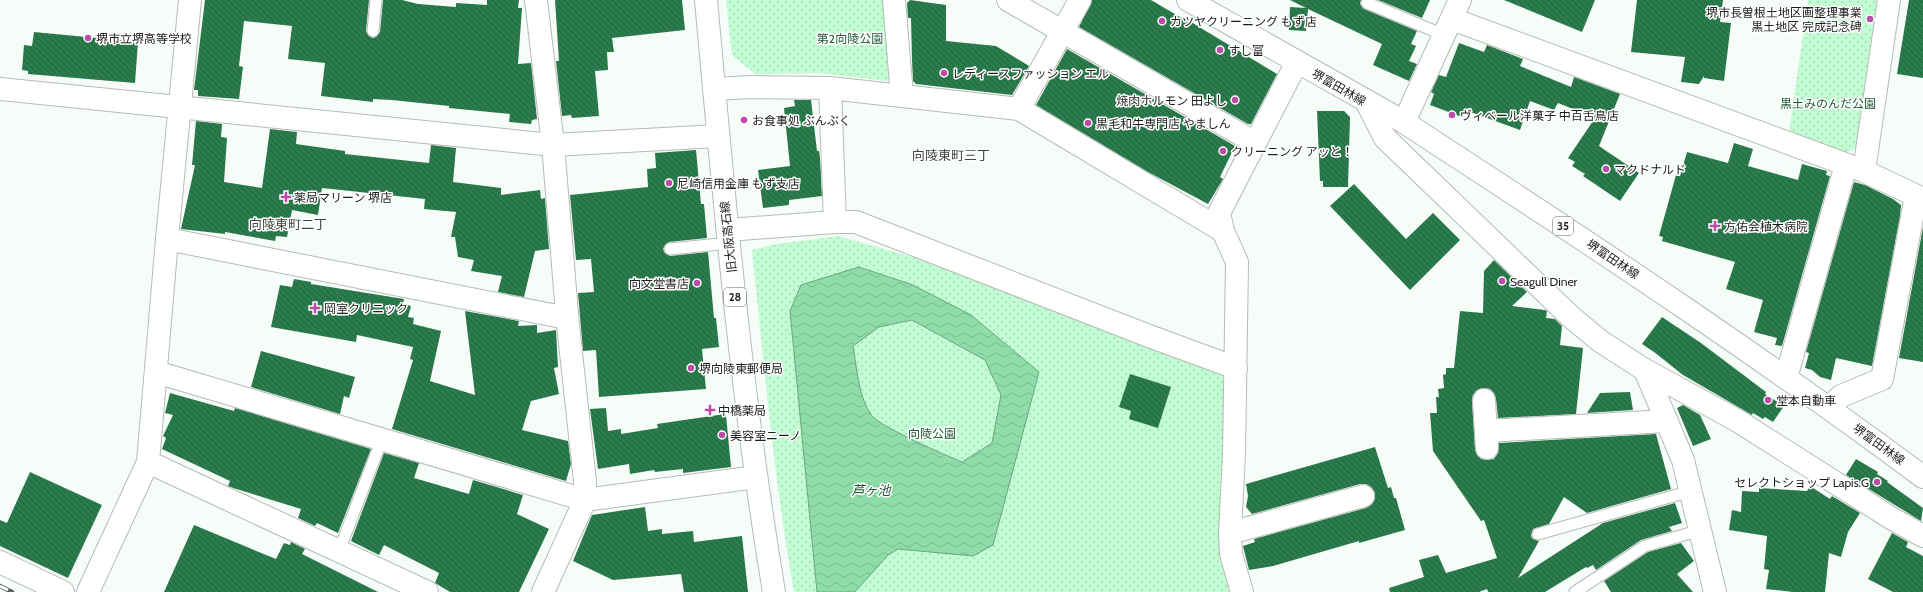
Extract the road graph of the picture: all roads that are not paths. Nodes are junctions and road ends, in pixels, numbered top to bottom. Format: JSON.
{"nodes":[{"id":1,"x":190,"y":0,"type":"edge"},
{"id":2,"x":376,"y":0,"type":"edge"},
{"id":3,"x":536,"y":0,"type":"edge"},
{"id":4,"x":706,"y":0,"type":"edge"},
{"id":5,"x":894,"y":0,"type":"edge"},
{"id":6,"x":1008,"y":0,"type":"edge"},
{"id":7,"x":1080,"y":0,"type":"edge"},
{"id":8,"x":1188,"y":0,"type":"edge"},
{"id":9,"x":1889,"y":0,"type":"edge"},
{"id":10,"x":1367,"y":3,"type":"dead end"},
{"id":11,"x":1452,"y":18,"type":"edge"},
{"id":12,"x":1062,"y":31,"type":"junction"},
{"id":13,"x":373,"y":32,"type":"dead end"},
{"id":14,"x":1297,"y":62,"type":"junction"},
{"id":15,"x":830,"y":88,"type":"junction"},
{"id":16,"x":0,"y":89,"type":"edge"},
{"id":17,"x":714,"y":89,"type":"junction"},
{"id":18,"x":902,"y":96,"type":"junction"},
{"id":19,"x":1366,"y":103,"type":"junction"},
{"id":20,"x":179,"y":108,"type":"junction"},
{"id":21,"x":1019,"y":109,"type":"junction"},
{"id":22,"x":1404,"y":122,"type":"junction"},
{"id":23,"x":718,"y":136,"type":"junction"},
{"id":24,"x":1254,"y":142,"type":"junction"},
{"id":25,"x":553,"y":145,"type":"junction"},
{"id":26,"x":1855,"y":168,"type":"junction"},
{"id":27,"x":1920,"y":198,"type":"edge"},
{"id":28,"x":835,"y":222,"type":"junction"},
{"id":29,"x":1223,"y":231,"type":"junction"},
{"id":30,"x":728,"y":236,"type":"junction"},
{"id":31,"x":167,"y":239,"type":"junction"},
{"id":32,"x":670,"y":249,"type":"dead end"},
{"id":33,"x":567,"y":318,"type":"junction"},
{"id":34,"x":1236,"y":368,"type":"junction"},
{"id":35,"x":1645,"y":370,"type":"junction"},
{"id":36,"x":156,"y":372,"type":"junction"},
{"id":37,"x":1786,"y":378,"type":"junction"},
{"id":38,"x":1484,"y":400,"type":"dead end"},
{"id":39,"x":1829,"y":408,"type":"junction"},
{"id":40,"x":1667,"y":421,"type":"junction"},
{"id":41,"x":382,"y":439,"type":"junction"},
{"id":42,"x":148,"y":462,"type":"junction"},
{"id":43,"x":756,"y":477,"type":"junction"},
{"id":44,"x":1923,"y":477,"type":"edge"},
{"id":45,"x":1691,"y":491,"type":"junction"},
{"id":46,"x":1363,"y":496,"type":"dead end"},
{"id":47,"x":585,"y":500,"type":"junction"},
{"id":48,"x":1701,"y":530,"type":"junction"},
{"id":49,"x":1230,"y":533,"type":"junction"},
{"id":50,"x":1538,"y":534,"type":"dead end"},
{"id":51,"x":1923,"y":536,"type":"edge"},
{"id":52,"x":339,"y":551,"type":"junction"},
{"id":53,"x":0,"y":562,"type":"edge"},
{"id":54,"x":63,"y":592,"type":"edge"},
{"id":55,"x":88,"y":592,"type":"edge"},
{"id":56,"x":427,"y":592,"type":"edge"},
{"id":57,"x":543,"y":592,"type":"edge"},
{"id":58,"x":774,"y":592,"type":"edge"},
{"id":59,"x":1242,"y":592,"type":"edge"},
{"id":60,"x":1575,"y":592,"type":"edge"},
{"id":61,"x":1715,"y":592,"type":"edge"}],
"edges":[{"from":1,"to":20,"type":"street"},
{"from":2,"to":13,"type":"lane"},
{"from":3,"to":25,"type":"street"},
{"from":4,"to":17,"type":"street","name":"旧大阪高石線","number":"28"},
{"from":5,"to":18,"type":"street"},
{"from":6,"to":12,"type":"street"},
{"from":7,"to":12,"type":"street"},
{"from":8,"to":14,"type":"street","name":"堺富田林線","number":"35"},
{"from":9,"to":26,"type":"street"},
{"from":10,"to":11,"type":"lane"},
{"from":11,"to":22,"type":"street"},
{"from":11,"to":26,"type":"street"},
{"from":12,"to":21,"type":"street"},
{"from":12,"to":24,"type":"street"},
{"from":14,"to":19,"type":"street","name":"堺富田林線","number":"35"},
{"from":14,"to":24,"type":"street"},
{"from":15,"to":17,"type":"street"},
{"from":15,"to":18,"type":"street"},
{"from":15,"to":28,"type":"street"},
{"from":16,"to":20,"type":"street"},
{"from":17,"to":23,"type":"street","name":"旧大阪高石線","number":"28"},
{"from":18,"to":21,"type":"street"},
{"from":19,"to":22,"type":"street","name":"堺富田林線","number":"35"},
{"from":19,"to":35,"type":"street"},
{"from":20,"to":25,"type":"street"},
{"from":20,"to":31,"type":"street"},
{"from":21,"to":29,"type":"street"},
{"from":22,"to":37,"type":"street","name":"堺富田林線","number":"35"},
{"from":23,"to":25,"type":"street"},
{"from":23,"to":30,"type":"street","name":"旧大阪高石線","number":"28"},
{"from":24,"to":29,"type":"street"},
{"from":25,"to":33,"type":"street"},
{"from":26,"to":27,"type":"street"},
{"from":26,"to":37,"type":"street"},
{"from":27,"to":39,"type":"street"},
{"from":28,"to":30,"type":"street"},
{"from":28,"to":34,"type":"street"},
{"from":29,"to":34,"type":"street"},
{"from":30,"to":32,"type":"lane"},
{"from":30,"to":43,"type":"street","name":"旧大阪高石線","number":"28"},
{"from":31,"to":33,"type":"street"},
{"from":31,"to":36,"type":"street"},
{"from":33,"to":47,"type":"street"},
{"from":34,"to":49,"type":"street"},
{"from":35,"to":40,"type":"street"},
{"from":35,"to":51,"type":"street"},
{"from":36,"to":41,"type":"street"},
{"from":36,"to":42,"type":"street"},
{"from":37,"to":39,"type":"street","name":"堺富田林線","number":"35"},
{"from":38,"to":40,"type":"street"},
{"from":39,"to":44,"type":"street","name":"堺富田林線","number":"35"},
{"from":40,"to":45,"type":"street"},
{"from":41,"to":47,"type":"street"},
{"from":41,"to":52,"type":"lane"},
{"from":42,"to":52,"type":"street"},
{"from":42,"to":55,"type":"street"},
{"from":43,"to":47,"type":"street"},
{"from":43,"to":58,"type":"street","name":"旧大阪高石線","number":"28"},
{"from":45,"to":48,"type":"street"},
{"from":45,"to":50,"type":"lane"},
{"from":46,"to":49,"type":"street"},
{"from":47,"to":57,"type":"street"},
{"from":48,"to":60,"type":"lane"},
{"from":48,"to":61,"type":"street"},
{"from":49,"to":59,"type":"street"},
{"from":52,"to":56,"type":"street"},
{"from":53,"to":54,"type":"street"}]}
